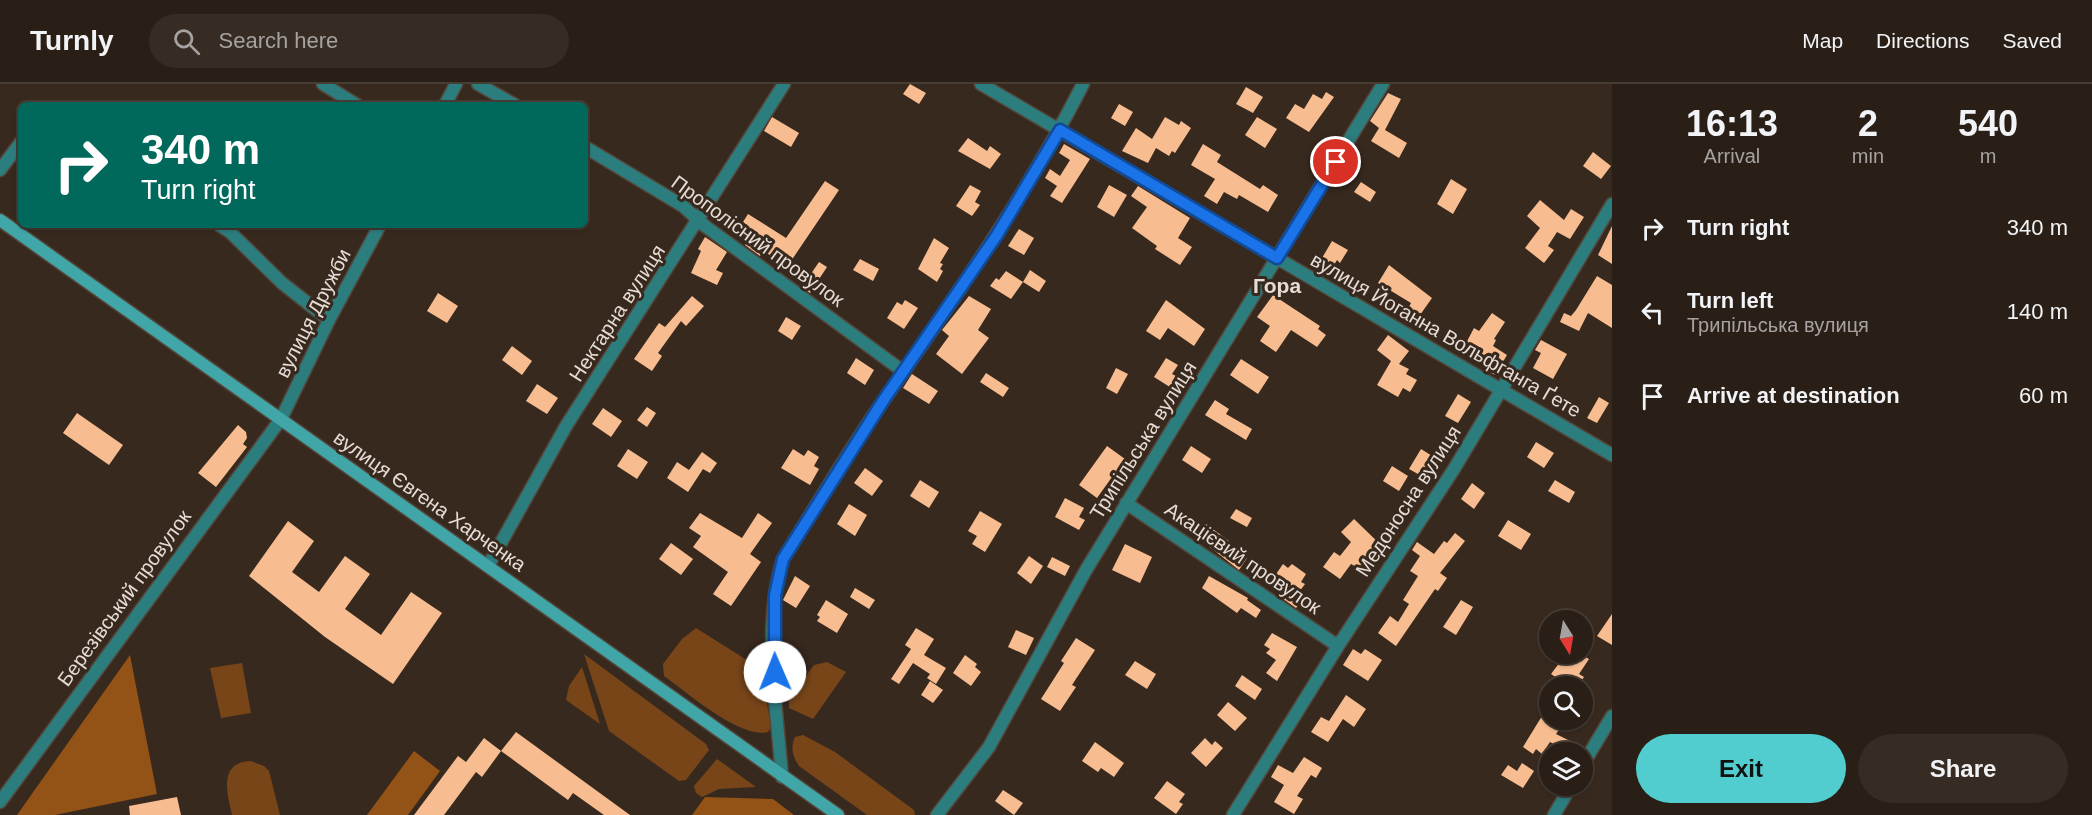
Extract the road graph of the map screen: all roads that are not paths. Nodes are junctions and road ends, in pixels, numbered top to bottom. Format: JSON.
{"nodes":[{"id":1,"x":323,"y":84,"type":"edge"},
{"id":2,"x":456,"y":84,"type":"edge"},
{"id":3,"x":478,"y":84,"type":"edge"},
{"id":4,"x":784,"y":84,"type":"edge"},
{"id":5,"x":981,"y":84,"type":"edge"},
{"id":6,"x":1083,"y":84,"type":"edge"},
{"id":7,"x":1383,"y":84,"type":"edge"},
{"id":8,"x":352,"y":102,"type":"edge"},
{"id":9,"x":447,"y":102,"type":"edge"},
{"id":10,"x":510,"y":102,"type":"edge"},
{"id":11,"x":1060,"y":130,"type":"junction"},
{"id":12,"x":18,"y":146,"type":"edge"},
{"id":13,"x":588,"y":149,"type":"edge"},
{"id":14,"x":0,"y":170,"type":"edge"},
{"id":15,"x":1612,"y":204,"type":"edge"},
{"id":16,"x":699,"y":219,"type":"junction"},
{"id":17,"x":0,"y":220,"type":"edge"},
{"id":18,"x":224,"y":228,"type":"edge"},
{"id":19,"x":378,"y":228,"type":"edge"},
{"id":20,"x":1277,"y":258,"type":"junction"},
{"id":21,"x":329,"y":320,"type":"junction"},
{"id":22,"x":904,"y":372,"type":"junction"},
{"id":23,"x":1500,"y":391,"type":"junction"},
{"id":24,"x":281,"y":419,"type":"junction"},
{"id":25,"x":1612,"y":455,"type":"edge"},
{"id":26,"x":1126,"y":503,"type":"junction"},
{"id":27,"x":488,"y":566,"type":"junction"},
{"id":28,"x":1338,"y":646,"type":"junction"},
{"id":29,"x":1612,"y":716,"type":"edge"},
{"id":30,"x":1593,"y":748,"type":"edge"},
{"id":31,"x":782,"y":777,"type":"junction"},
{"id":32,"x":1565,"y":796,"type":"edge"},
{"id":33,"x":0,"y":802,"type":"edge"},
{"id":34,"x":838,"y":815,"type":"edge"},
{"id":35,"x":937,"y":815,"type":"edge"},
{"id":36,"x":1233,"y":815,"type":"edge"},
{"id":37,"x":1554,"y":815,"type":"edge"}],
"edges":[{"from":1,"to":8,"type":"street"},
{"from":2,"to":9,"type":"street"},
{"from":3,"to":10,"type":"street"},
{"from":4,"to":16,"type":"street","name":"Нектарна вулиця"},
{"from":5,"to":11,"type":"street","name":"вулиця Йоганна Вольфганга Ґете"},
{"from":6,"to":11,"type":"street"},
{"from":7,"to":20,"type":"street","name":"Трипільська вулиця"},
{"from":11,"to":20,"type":"street","name":"вулиця Йоганна Вольфганга Ґете"},
{"from":11,"to":22,"type":"street"},
{"from":12,"to":14,"type":"street"},
{"from":13,"to":16,"type":"street","name":"Прополісний провулок"},
{"from":15,"to":23,"type":"street","name":"Медоносна вулиця"},
{"from":16,"to":22,"type":"street","name":"Прополісний провулок"},
{"from":16,"to":27,"type":"street","name":"Нектарна вулиця"},
{"from":17,"to":24,"type":"main road","name":"вулиця Євгена Харченка"},
{"from":18,"to":21,"type":"street"},
{"from":19,"to":21,"type":"street","name":"вулиця Дружби"},
{"from":20,"to":23,"type":"street","name":"вулиця Йоганна Вольфганга Ґете"},
{"from":20,"to":26,"type":"street","name":"Трипільська вулиця"},
{"from":21,"to":24,"type":"street","name":"вулиця Дружби"},
{"from":22,"to":31,"type":"street"},
{"from":23,"to":25,"type":"street","name":"вулиця Йоганна Вольфганга Ґете"},
{"from":23,"to":28,"type":"street","name":"Медоносна вулиця"},
{"from":24,"to":27,"type":"main road","name":"вулиця Євгена Харченка"},
{"from":24,"to":33,"type":"street","name":"Березівський провулок"},
{"from":26,"to":28,"type":"street","name":"Акацієвий провулок"},
{"from":26,"to":35,"type":"street","name":"Трипільська вулиця"},
{"from":27,"to":31,"type":"main road","name":"вулиця Євгена Харченка"},
{"from":28,"to":36,"type":"street","name":"Медоносна вулиця"},
{"from":29,"to":30,"type":"street"},
{"from":31,"to":34,"type":"main road","name":"вулиця Євгена Харченка"},
{"from":32,"to":37,"type":"street"}]}
